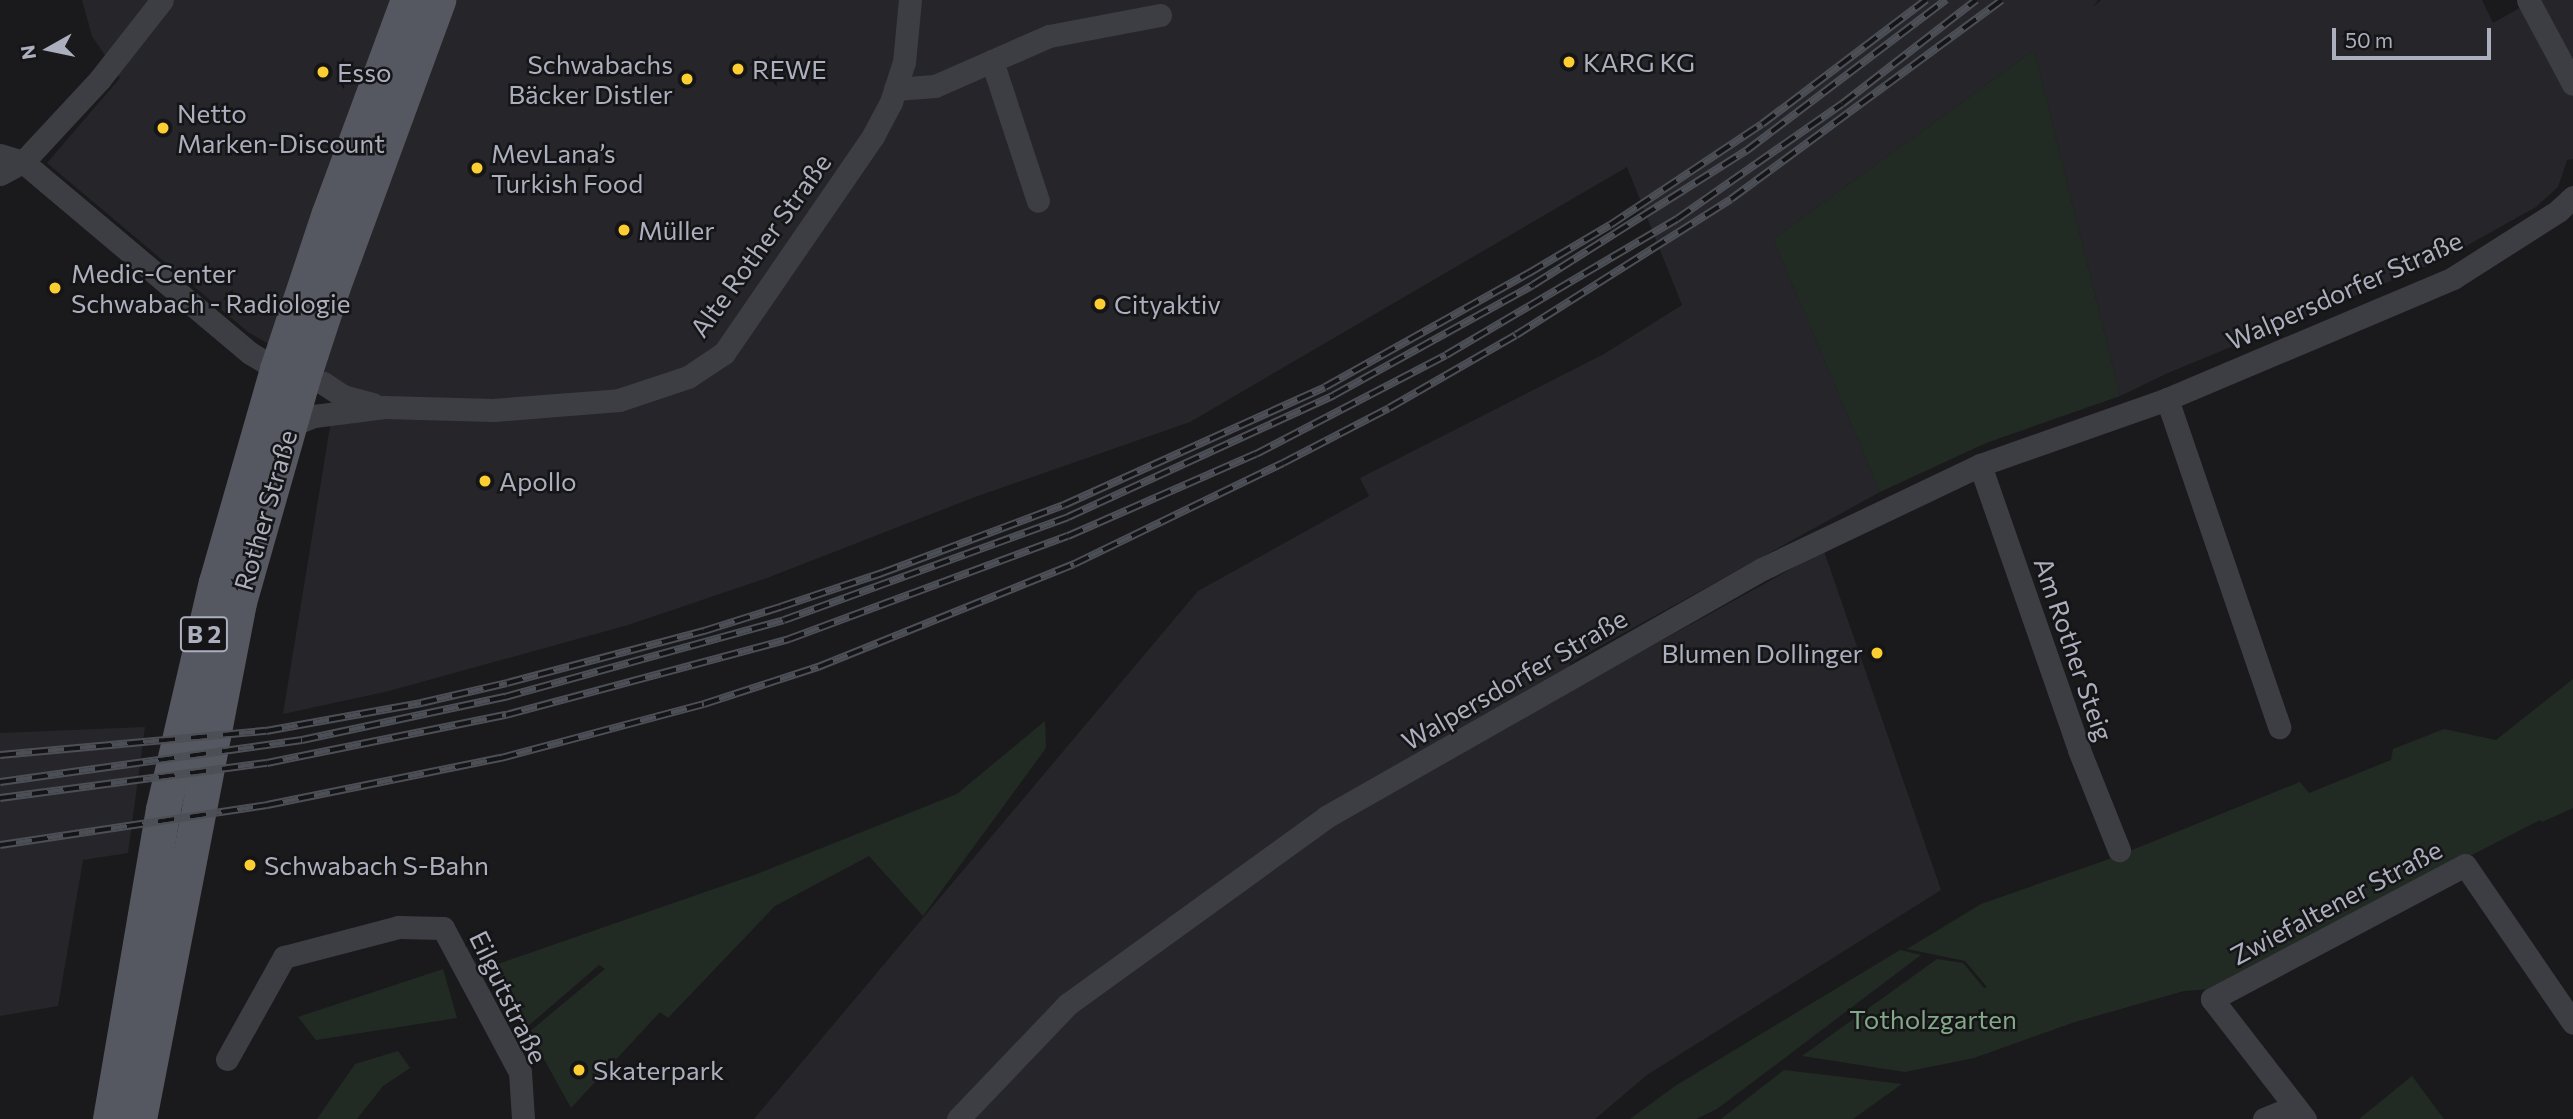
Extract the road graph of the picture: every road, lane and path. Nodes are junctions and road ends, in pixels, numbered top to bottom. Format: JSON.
{"nodes":[{"id":1,"x":162,"y":0,"type":"edge"},
{"id":2,"x":408,"y":0,"type":"edge"},
{"id":3,"x":438,"y":0,"type":"edge"},
{"id":4,"x":909,"y":0,"type":"edge"},
{"id":5,"x":2528,"y":0,"type":"edge"},
{"id":6,"x":1160,"y":15,"type":"dead end"},
{"id":7,"x":992,"y":61,"type":"junction"},
{"id":8,"x":2573,"y":84,"type":"edge"},
{"id":9,"x":895,"y":89,"type":"junction"},
{"id":10,"x":0,"y":155,"type":"edge"},
{"id":11,"x":23,"y":162,"type":"junction"},
{"id":12,"x":0,"y":174,"type":"edge"},
{"id":13,"x":2573,"y":197,"type":"edge"},
{"id":14,"x":1038,"y":201,"type":"dead end"},
{"id":15,"x":290,"y":373,"type":"junction"},
{"id":16,"x":2166,"y":399,"type":"junction"},
{"id":17,"x":384,"y":407,"type":"junction"},
{"id":18,"x":289,"y":426,"type":"junction"},
{"id":19,"x":1980,"y":465,"type":"junction"},
{"id":20,"x":2280,"y":727,"type":"dead end"},
{"id":21,"x":2119,"y":850,"type":"dead end"},
{"id":22,"x":2573,"y":1023,"type":"edge"},
{"id":23,"x":227,"y":1059,"type":"dead end"},
{"id":24,"x":2300,"y":1113,"type":"edge"},
{"id":25,"x":110,"y":1119,"type":"edge"},
{"id":26,"x":139,"y":1119,"type":"edge"},
{"id":27,"x":523,"y":1119,"type":"edge"},
{"id":28,"x":958,"y":1119,"type":"edge"},
{"id":29,"x":2264,"y":1119,"type":"edge"}],
"edges":[{"from":1,"to":11,"type":"street"},
{"from":2,"to":15,"type":"main road","name":"Rother Straße","number":"B 2"},
{"from":3,"to":15,"type":"main road","name":"Rother Straße","number":"B 2"},
{"from":4,"to":9,"type":"street","name":"Alte Rother Straße"},
{"from":5,"to":8,"type":"street"},
{"from":6,"to":7,"type":"street"},
{"from":7,"to":9,"type":"street"},
{"from":7,"to":14,"type":"street"},
{"from":9,"to":17,"type":"street","name":"Alte Rother Straße"},
{"from":10,"to":11,"type":"street"},
{"from":11,"to":12,"type":"street"},
{"from":11,"to":15,"type":"street","name":"Alte Rother Straße"},
{"from":13,"to":16,"type":"street","name":"Walpersdorfer Straße"},
{"from":15,"to":17,"type":"street","name":"Alte Rother Straße"},
{"from":15,"to":18,"type":"main road","name":"Rother Straße","number":"B 2"},
{"from":15,"to":25,"type":"main road","name":"Rother Straße","number":"B 2"},
{"from":16,"to":19,"type":"street","name":"Walpersdorfer Straße"},
{"from":16,"to":20,"type":"street"},
{"from":17,"to":18,"type":"street","name":"Alte Rother Straße"},
{"from":18,"to":26,"type":"main road","name":"Rother Straße","number":"B 2"},
{"from":19,"to":21,"type":"street","name":"Am Rother Steig"},
{"from":19,"to":28,"type":"street","name":"Walpersdorfer Straße"},
{"from":22,"to":24,"type":"street","name":"Zwiefaltener Straße"},
{"from":23,"to":27,"type":"street","name":"Eilgutstraße"},
{"from":24,"to":29,"type":"street"}]}
